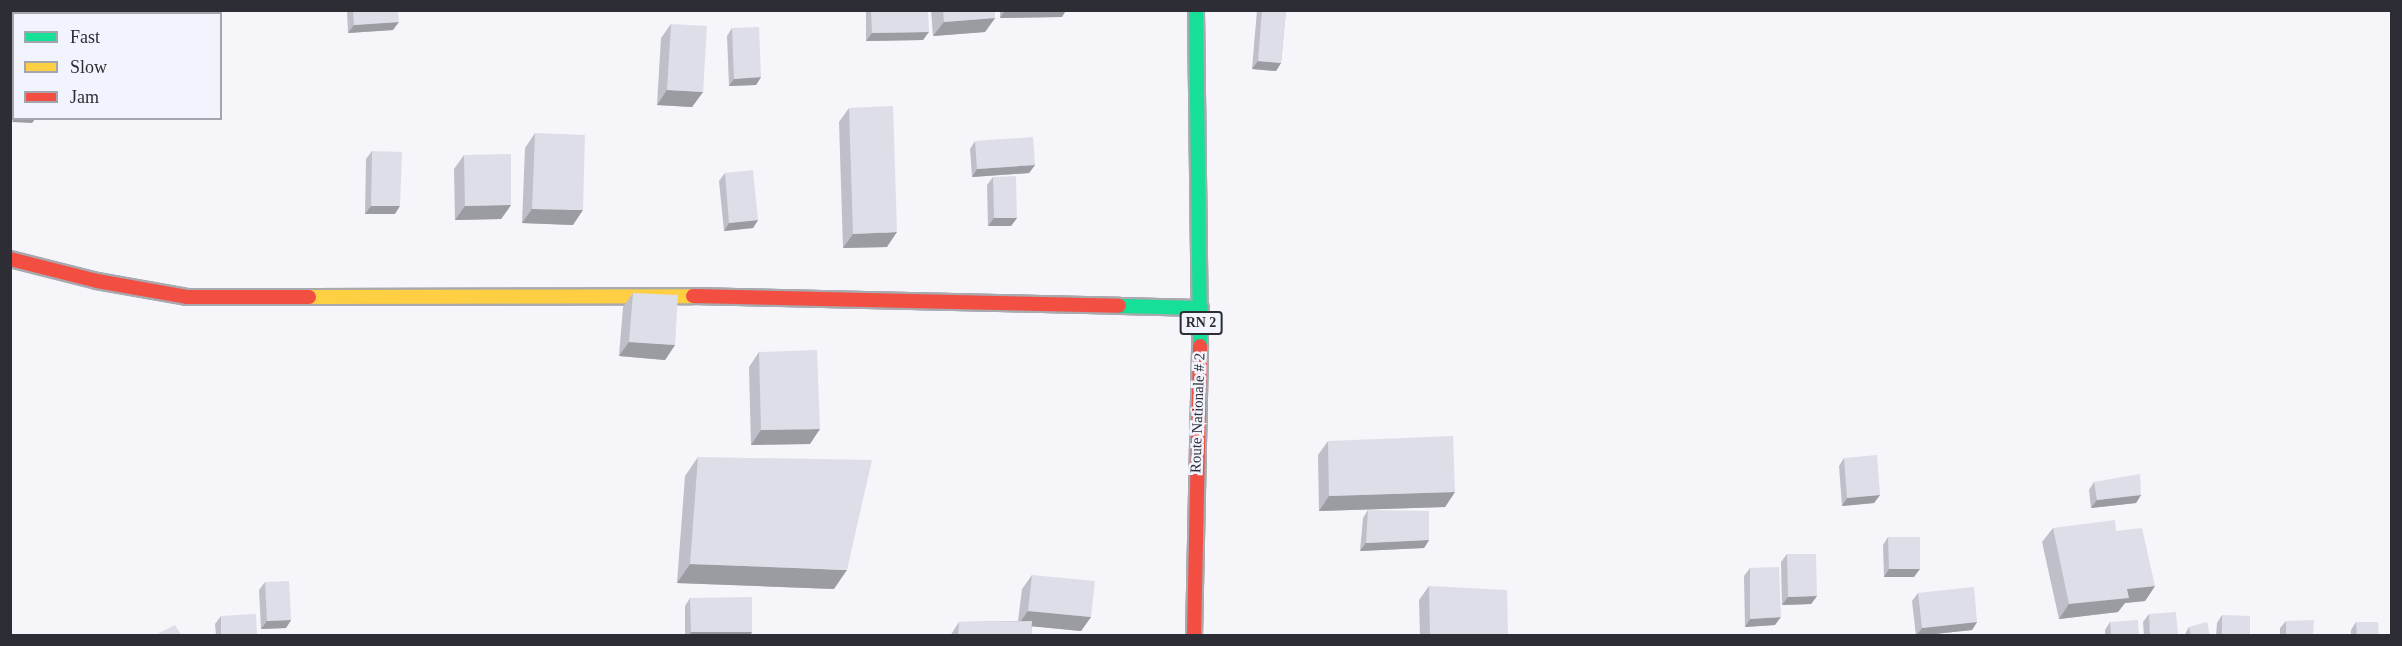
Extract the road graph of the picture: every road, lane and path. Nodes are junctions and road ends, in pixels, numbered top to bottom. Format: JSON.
{"nodes":[{"id":1,"x":1196,"y":10,"type":"edge"},
{"id":2,"x":10,"y":259,"type":"edge"},
{"id":3,"x":1201,"y":308,"type":"junction"},
{"id":4,"x":1194,"y":636,"type":"edge"}],
"edges":[{"from":1,"to":3,"type":"street","name":"Route Nationale # 2","number":"RN 2"},
{"from":2,"to":3,"type":"street"},
{"from":3,"to":4,"type":"street","name":"Route Nationale # 2","number":"RN 2"}]}
